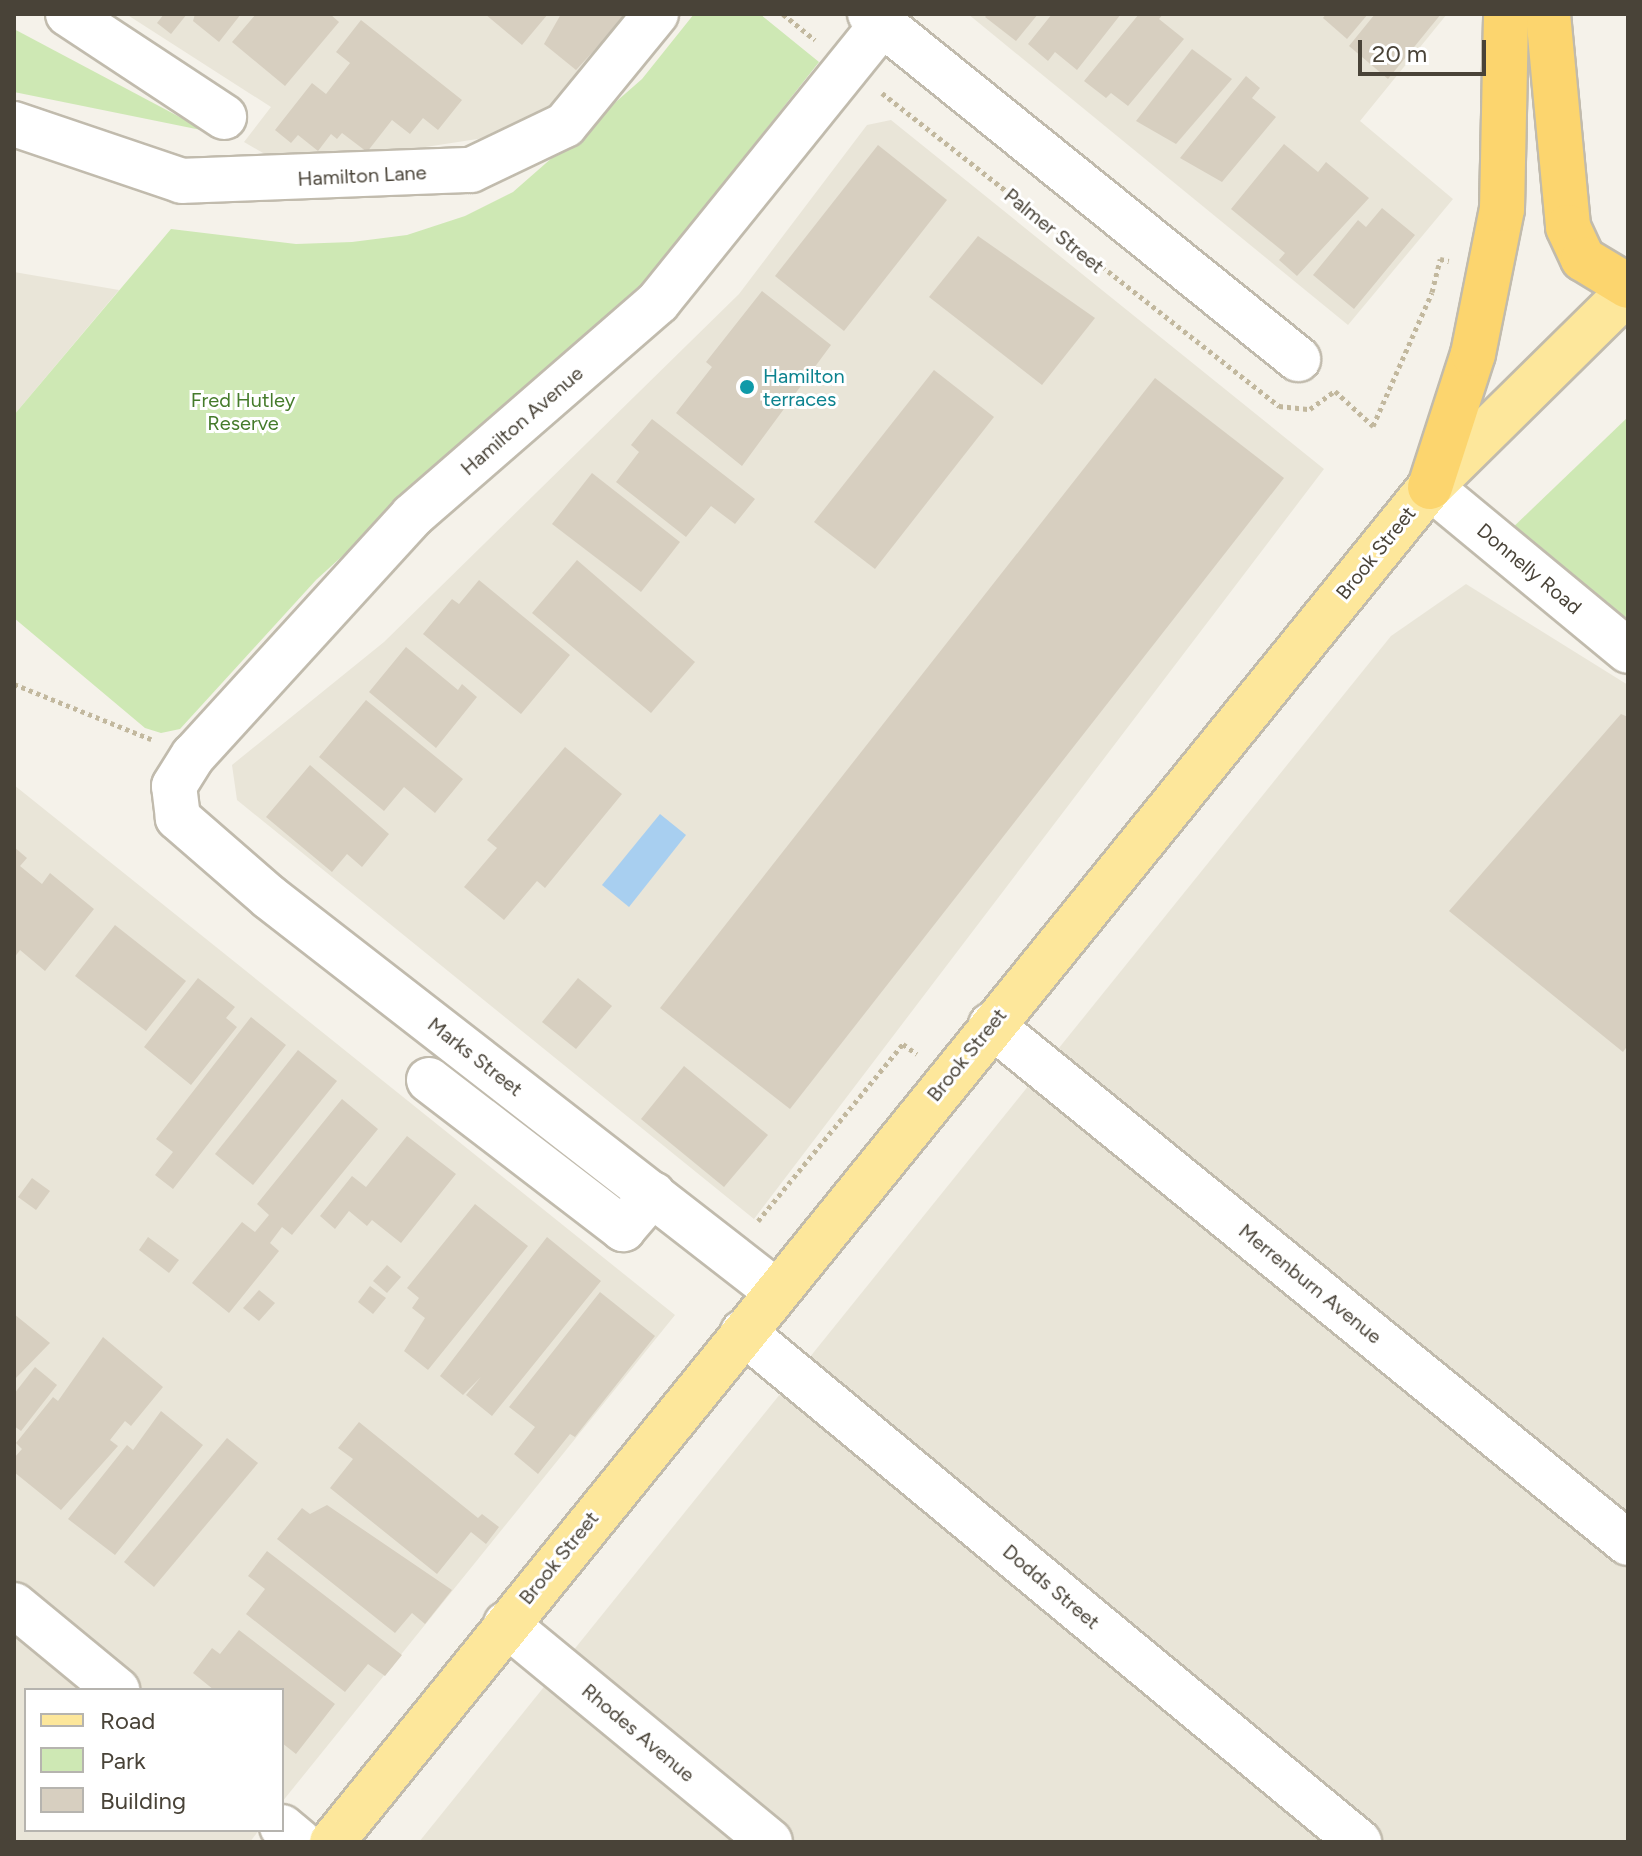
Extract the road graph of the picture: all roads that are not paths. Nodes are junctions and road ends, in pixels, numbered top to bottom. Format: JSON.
{"nodes":[{"id":1,"x":68,"y":14,"type":"edge"},
{"id":2,"x":656,"y":14,"type":"edge"},
{"id":3,"x":1506,"y":14,"type":"edge"},
{"id":4,"x":1548,"y":14,"type":"edge"},
{"id":5,"x":876,"y":19,"type":"edge"},
{"id":6,"x":224,"y":117,"type":"dead end"},
{"id":7,"x":14,"y":124,"type":"edge"},
{"id":8,"x":1628,"y":286,"type":"edge"},
{"id":9,"x":1628,"y":292,"type":"edge"},
{"id":10,"x":1298,"y":359,"type":"road end"},
{"id":11,"x":1430,"y":487,"type":"junction"},
{"id":12,"x":1628,"y":651,"type":"edge"},
{"id":13,"x":178,"y":818,"type":"joint"},
{"id":14,"x":991,"y":1025,"type":"junction"},
{"id":15,"x":429,"y":1080,"type":"dead end"},
{"id":16,"x":653,"y":1194,"type":"junction"},
{"id":17,"x":777,"y":1292,"type":"junction"},
{"id":18,"x":743,"y":1332,"type":"junction"},
{"id":19,"x":1628,"y":1543,"type":"edge"},
{"id":20,"x":14,"y":1605,"type":"edge"},
{"id":21,"x":506,"y":1624,"type":"junction"},
{"id":22,"x":115,"y":1688,"type":"edge"},
{"id":23,"x":284,"y":1829,"type":"edge"},
{"id":24,"x":300,"y":1842,"type":"edge"},
{"id":25,"x":332,"y":1842,"type":"edge"},
{"id":26,"x":770,"y":1842,"type":"edge"},
{"id":27,"x":1359,"y":1842,"type":"edge"}],
"edges":[{"from":1,"to":6,"type":"street"},
{"from":2,"to":7,"type":"street","name":"Hamilton Lane"},
{"from":3,"to":11,"type":"highway"},
{"from":4,"to":8,"type":"highway"},
{"from":5,"to":10,"type":"street"},
{"from":5,"to":13,"type":"street","name":"Hamilton Avenue"},
{"from":9,"to":11,"type":"main road","name":"Brook Street"},
{"from":11,"to":12,"type":"street","name":"Donnelly Road"},
{"from":11,"to":14,"type":"main road","name":"Brook Street"},
{"from":13,"to":16,"type":"street","name":"Marks Street"},
{"from":14,"to":17,"type":"main road","name":"Brook Street"},
{"from":14,"to":19,"type":"street","name":"Merrenburn Avenue"},
{"from":15,"to":16,"type":"street"},
{"from":16,"to":17,"type":"street","name":"Marks Street"},
{"from":17,"to":18,"type":"main road","name":"Brook Street"},
{"from":18,"to":21,"type":"main road","name":"Brook Street"},
{"from":18,"to":27,"type":"street","name":"Dodds Street"},
{"from":20,"to":22,"type":"street"},
{"from":21,"to":25,"type":"main road","name":"Brook Street"},
{"from":21,"to":26,"type":"street","name":"Rhodes Avenue"},
{"from":23,"to":24,"type":"street"}]}
